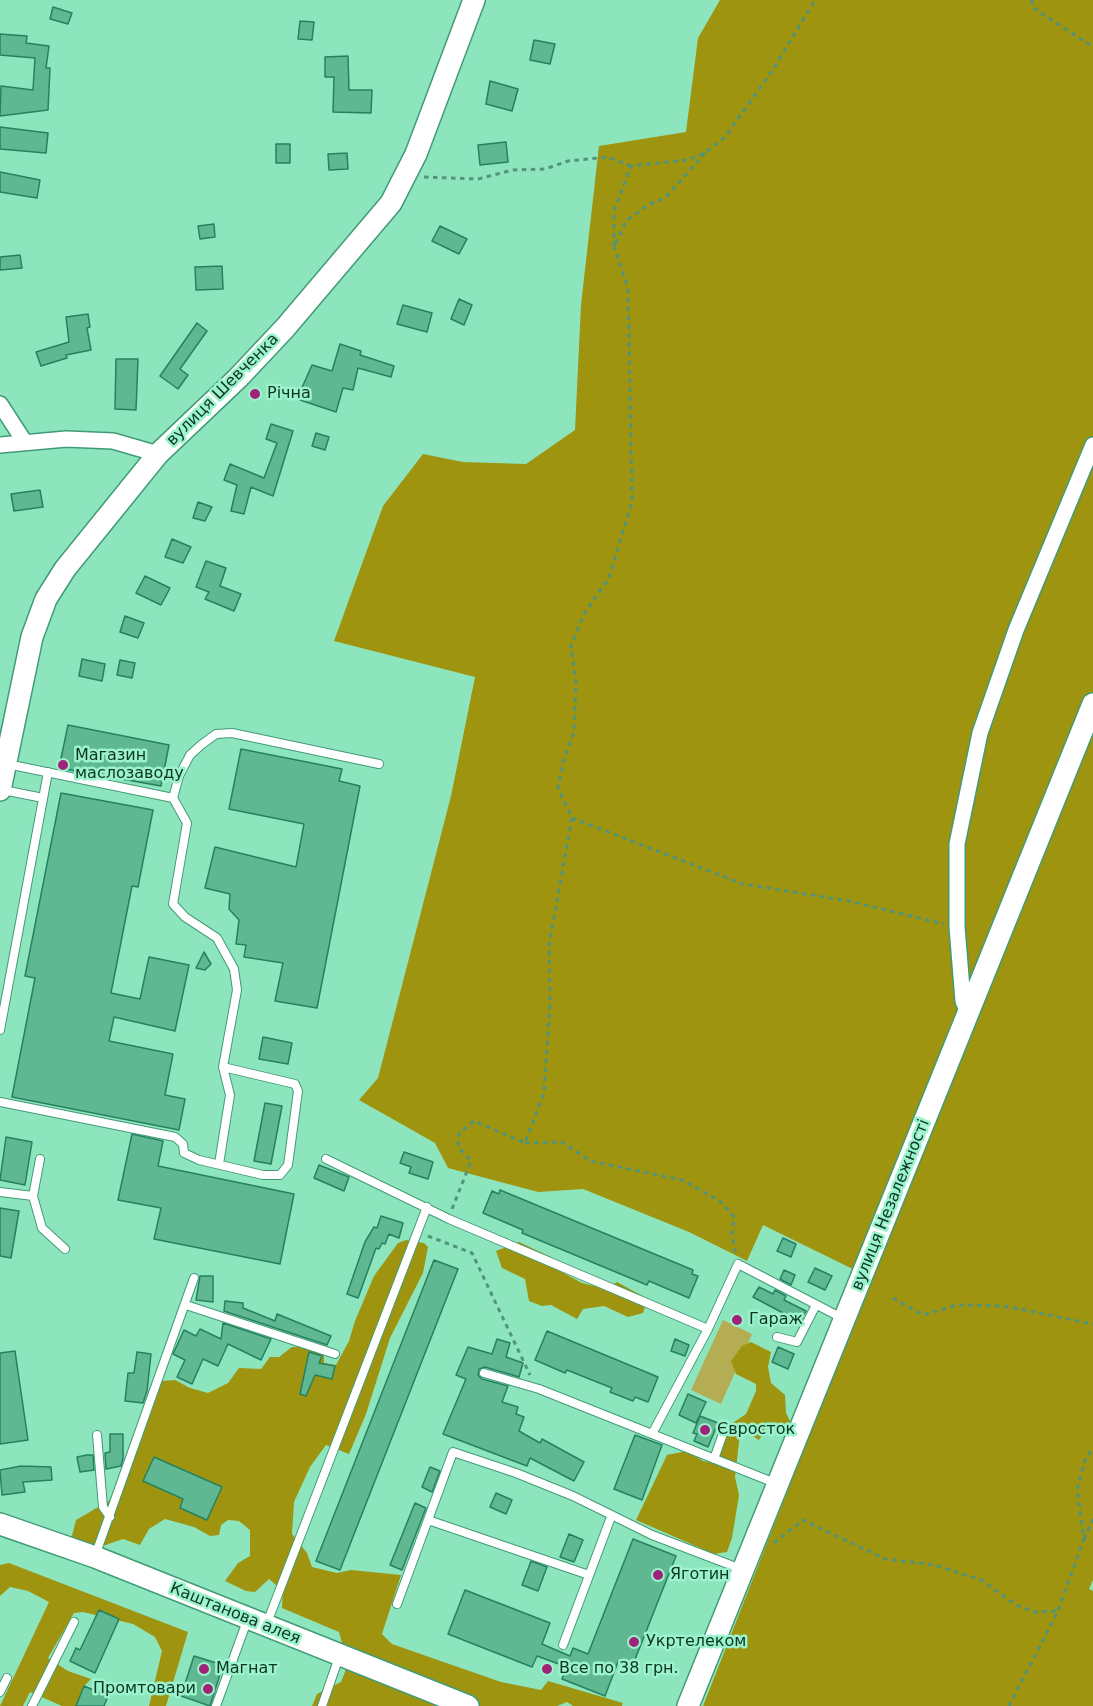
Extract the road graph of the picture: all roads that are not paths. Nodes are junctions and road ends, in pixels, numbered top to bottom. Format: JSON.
{"nodes":[{"id":1,"x":474,"y":0,"type":"edge"},
{"id":2,"x":0,"y":404,"type":"edge"},
{"id":3,"x":24,"y":441,"type":"junction"},
{"id":4,"x":0,"y":445,"type":"edge"},
{"id":5,"x":1093,"y":445,"type":"edge"},
{"id":6,"x":158,"y":454,"type":"junction"},
{"id":7,"x":1093,"y":704,"type":"edge"},
{"id":8,"x":6,"y":763,"type":"junction"},
{"id":9,"x":379,"y":764,"type":"dead end"},
{"id":10,"x":48,"y":772,"type":"junction"},
{"id":11,"x":0,"y":790,"type":"edge"},
{"id":12,"x":43,"y":798,"type":"junction"},
{"id":13,"x":173,"y":798,"type":"junction"},
{"id":14,"x":969,"y":1014,"type":"junction"},
{"id":15,"x":0,"y":1030,"type":"edge"},
{"id":16,"x":223,"y":1067,"type":"junction"},
{"id":17,"x":0,"y":1102,"type":"edge"},
{"id":18,"x":40,"y":1159,"type":"dead end"},
{"id":19,"x":326,"y":1159,"type":"dead end"},
{"id":20,"x":219,"y":1164,"type":"junction"},
{"id":21,"x":0,"y":1192,"type":"edge"},
{"id":22,"x":33,"y":1196,"type":"junction"},
{"id":23,"x":427,"y":1207,"type":"junction"},
{"id":24,"x":65,"y":1249,"type":"dead end"},
{"id":25,"x":194,"y":1278,"type":"dead end"},
{"id":26,"x":186,"y":1305,"type":"junction"},
{"id":27,"x":816,"y":1305,"type":"junction"},
{"id":28,"x":844,"y":1318,"type":"junction"},
{"id":29,"x":708,"y":1329,"type":"junction"},
{"id":30,"x":777,"y":1337,"type":"dead end"},
{"id":31,"x":335,"y":1354,"type":"dead end"},
{"id":32,"x":484,"y":1373,"type":"dead end"},
{"id":33,"x":725,"y":1428,"type":"dead end"},
{"id":34,"x":652,"y":1434,"type":"junction"},
{"id":35,"x":97,"y":1435,"type":"dead end"},
{"id":36,"x":714,"y":1459,"type":"junction"},
{"id":37,"x":777,"y":1484,"type":"junction"},
{"id":38,"x":110,"y":1517,"type":"junction"},
{"id":39,"x":611,"y":1517,"type":"junction"},
{"id":40,"x":428,"y":1520,"type":"junction"},
{"id":41,"x":0,"y":1524,"type":"edge"},
{"id":42,"x":95,"y":1557,"type":"junction"},
{"id":43,"x":742,"y":1569,"type":"junction"},
{"id":44,"x":589,"y":1575,"type":"junction"},
{"id":45,"x":397,"y":1604,"type":"dead end"},
{"id":46,"x":74,"y":1622,"type":"dead end"},
{"id":47,"x":257,"y":1623,"type":"junction"},
{"id":48,"x":563,"y":1645,"type":"dead end"},
{"id":49,"x":339,"y":1656,"type":"junction"},
{"id":50,"x":7,"y":1678,"type":"dead end"},
{"id":51,"x":0,"y":1692,"type":"edge"},
{"id":52,"x":32,"y":1706,"type":"edge"},
{"id":53,"x":216,"y":1706,"type":"edge"},
{"id":54,"x":321,"y":1706,"type":"edge"},
{"id":55,"x":468,"y":1706,"type":"edge"},
{"id":56,"x":688,"y":1706,"type":"edge"}],
"edges":[{"from":1,"to":6,"type":"street","name":"вулиця Шевченка"},
{"from":2,"to":3,"type":"street"},
{"from":3,"to":4,"type":"street"},
{"from":3,"to":6,"type":"street"},
{"from":5,"to":14,"type":"street"},
{"from":6,"to":8,"type":"street","name":"вулиця Шевченка"},
{"from":7,"to":14,"type":"street","name":"вулиця Незалежності"},
{"from":8,"to":10,"type":"lane"},
{"from":8,"to":11,"type":"street","name":"вулиця Шевченка"},
{"from":9,"to":13,"type":"lane"},
{"from":10,"to":12,"type":"lane"},
{"from":10,"to":13,"type":"lane"},
{"from":11,"to":12,"type":"lane"},
{"from":12,"to":15,"type":"lane"},
{"from":13,"to":16,"type":"lane"},
{"from":14,"to":28,"type":"street","name":"вулиця Незалежності"},
{"from":16,"to":20,"type":"lane"},
{"from":16,"to":20,"type":"lane"},
{"from":17,"to":20,"type":"lane"},
{"from":18,"to":22,"type":"lane"},
{"from":19,"to":23,"type":"lane"},
{"from":21,"to":22,"type":"lane"},
{"from":22,"to":24,"type":"lane"},
{"from":23,"to":29,"type":"lane"},
{"from":23,"to":47,"type":"lane"},
{"from":25,"to":26,"type":"lane"},
{"from":26,"to":31,"type":"lane"},
{"from":26,"to":38,"type":"lane"},
{"from":27,"to":28,"type":"lane"},
{"from":27,"to":29,"type":"lane"},
{"from":27,"to":30,"type":"lane"},
{"from":28,"to":37,"type":"street","name":"вулиця Незалежності"},
{"from":29,"to":34,"type":"lane"},
{"from":32,"to":34,"type":"lane"},
{"from":33,"to":36,"type":"lane"},
{"from":34,"to":36,"type":"lane"},
{"from":35,"to":38,"type":"lane"},
{"from":36,"to":37,"type":"lane"},
{"from":37,"to":43,"type":"street","name":"вулиця Незалежності"},
{"from":38,"to":42,"type":"lane"},
{"from":39,"to":40,"type":"lane"},
{"from":39,"to":43,"type":"lane"},
{"from":39,"to":44,"type":"lane"},
{"from":40,"to":44,"type":"lane"},
{"from":40,"to":45,"type":"lane"},
{"from":41,"to":42,"type":"street","name":"Каштанова алея"},
{"from":42,"to":47,"type":"street","name":"Каштанова алея"},
{"from":43,"to":56,"type":"street","name":"вулиця Незалежності"},
{"from":44,"to":48,"type":"lane"},
{"from":46,"to":52,"type":"lane"},
{"from":47,"to":49,"type":"street","name":"Каштанова алея"},
{"from":47,"to":53,"type":"lane"},
{"from":49,"to":54,"type":"lane"},
{"from":49,"to":55,"type":"street","name":"Каштанова алея"},
{"from":50,"to":51,"type":"lane"}]}
